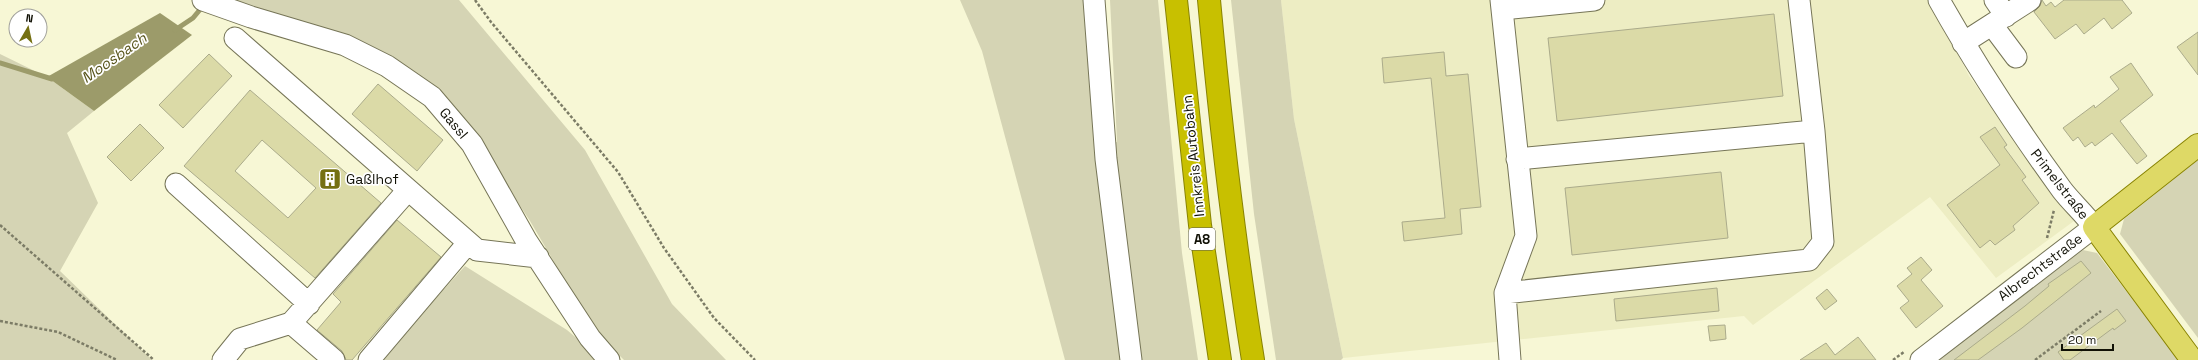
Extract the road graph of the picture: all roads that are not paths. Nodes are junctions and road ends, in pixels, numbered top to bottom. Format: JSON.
{"nodes":[{"id":1,"x":1094,"y":0,"type":"edge"},
{"id":2,"x":1176,"y":0,"type":"edge"},
{"id":3,"x":1209,"y":0,"type":"edge"},
{"id":4,"x":1594,"y":0,"type":"edge"},
{"id":5,"x":1799,"y":0,"type":"edge"},
{"id":6,"x":1939,"y":0,"type":"edge"},
{"id":7,"x":2030,"y":0,"type":"edge"},
{"id":8,"x":208,"y":2,"type":"edge"},
{"id":9,"x":1502,"y":5,"type":"edge"},
{"id":10,"x":1998,"y":13,"type":"edge"},
{"id":11,"x":235,"y":38,"type":"dead end"},
{"id":12,"x":1963,"y":43,"type":"junction"},
{"id":13,"x":2016,"y":58,"type":"dead end"},
{"id":14,"x":1814,"y":131,"type":"junction"},
{"id":15,"x":2198,"y":145,"type":"edge"},
{"id":16,"x":1517,"y":160,"type":"junction"},
{"id":17,"x":176,"y":184,"type":"dead end"},
{"id":18,"x":408,"y":190,"type":"junction"},
{"id":19,"x":2094,"y":227,"type":"junction"},
{"id":20,"x":468,"y":243,"type":"junction"},
{"id":21,"x":538,"y":257,"type":"junction"},
{"id":22,"x":1505,"y":293,"type":"junction"},
{"id":23,"x":309,"y":304,"type":"junction"},
{"id":24,"x":291,"y":323,"type":"junction"},
{"id":25,"x":223,"y":360,"type":"edge"},
{"id":26,"x":334,"y":360,"type":"edge"},
{"id":27,"x":369,"y":360,"type":"edge"},
{"id":28,"x":610,"y":360,"type":"edge"},
{"id":29,"x":1131,"y":360,"type":"edge"},
{"id":30,"x":1220,"y":360,"type":"edge"},
{"id":31,"x":1252,"y":360,"type":"edge"},
{"id":32,"x":1510,"y":360,"type":"edge"},
{"id":33,"x":1921,"y":360,"type":"edge"},
{"id":34,"x":2192,"y":360,"type":"edge"}],
"edges":[{"from":1,"to":29,"type":"street"},
{"from":2,"to":30,"type":"highway","name":"Innkreis Autobahn","number":"A8"},
{"from":3,"to":31,"type":"highway","number":"A8"},
{"from":4,"to":9,"type":"street"},
{"from":5,"to":14,"type":"street"},
{"from":6,"to":12,"type":"street","name":"Primelstraße"},
{"from":7,"to":10,"type":"street"},
{"from":8,"to":21,"type":"street","name":"Gassl"},
{"from":9,"to":16,"type":"street"},
{"from":10,"to":12,"type":"street"},
{"from":10,"to":13,"type":"street"},
{"from":11,"to":18,"type":"street"},
{"from":12,"to":19,"type":"street","name":"Primelstraße"},
{"from":14,"to":16,"type":"street"},
{"from":14,"to":22,"type":"street"},
{"from":15,"to":19,"type":"main road","name":"Albrechtstraße"},
{"from":16,"to":22,"type":"street"},
{"from":17,"to":23,"type":"street"},
{"from":18,"to":20,"type":"street"},
{"from":18,"to":23,"type":"street"},
{"from":19,"to":33,"type":"street","name":"Albrechtstraße"},
{"from":19,"to":34,"type":"main road","name":"Primelstraße"},
{"from":20,"to":21,"type":"street"},
{"from":20,"to":27,"type":"street"},
{"from":21,"to":28,"type":"street","name":"Gassl"},
{"from":22,"to":32,"type":"street"},
{"from":23,"to":24,"type":"street"},
{"from":24,"to":25,"type":"street"},
{"from":24,"to":26,"type":"street"}]}
